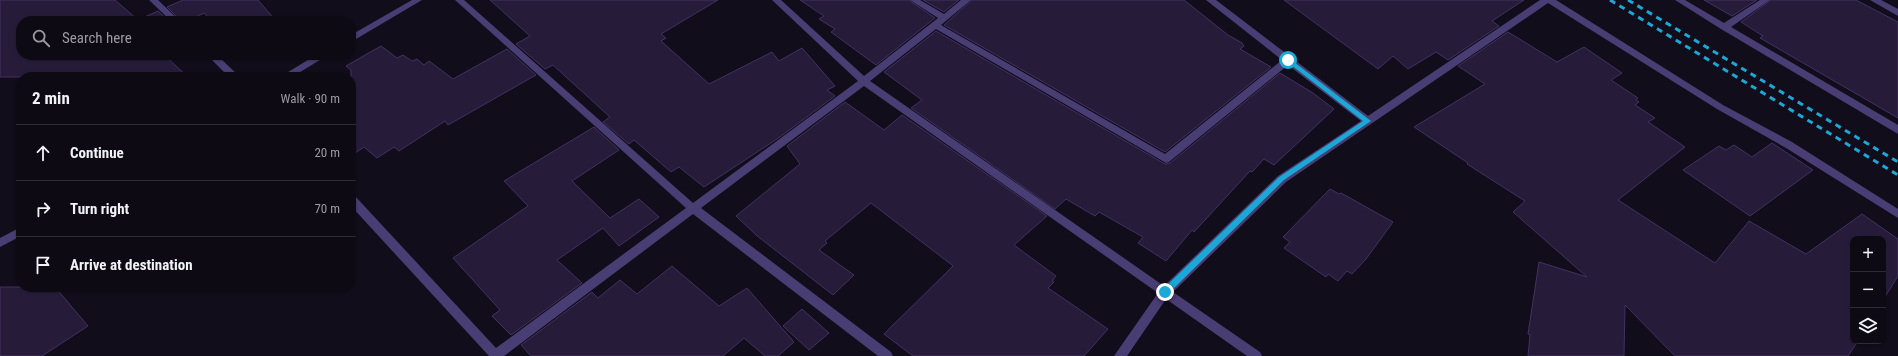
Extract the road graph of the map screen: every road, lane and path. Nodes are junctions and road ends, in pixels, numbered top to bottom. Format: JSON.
{"nodes":[{"id":1,"x":153,"y":0,"type":"edge"},
{"id":2,"x":418,"y":0,"type":"edge"},
{"id":3,"x":459,"y":0,"type":"edge"},
{"id":4,"x":776,"y":0,"type":"edge"},
{"id":5,"x":914,"y":0,"type":"edge"},
{"id":6,"x":966,"y":0,"type":"edge"},
{"id":7,"x":1210,"y":0,"type":"edge"},
{"id":8,"x":1546,"y":0,"type":"edge"},
{"id":9,"x":1550,"y":0,"type":"edge"},
{"id":10,"x":1679,"y":0,"type":"edge"},
{"id":11,"x":1766,"y":0,"type":"edge"},
{"id":12,"x":1874,"y":0,"type":"edge"},
{"id":13,"x":1898,"y":12,"type":"edge"},
{"id":14,"x":171,"y":16,"type":"edge"},
{"id":15,"x":944,"y":18,"type":"junction"},
{"id":16,"x":935,"y":25,"type":"junction"},
{"id":17,"x":1724,"y":27,"type":"junction"},
{"id":18,"x":356,"y":36,"type":"edge"},
{"id":19,"x":217,"y":60,"type":"edge"},
{"id":20,"x":314,"y":60,"type":"edge"},
{"id":21,"x":1288,"y":60,"type":"junction"},
{"id":22,"x":231,"y":72,"type":"edge"},
{"id":23,"x":294,"y":72,"type":"edge"},
{"id":24,"x":864,"y":81,"type":"junction"},
{"id":25,"x":1368,"y":121,"type":"junction"},
{"id":26,"x":1898,"y":130,"type":"edge"},
{"id":27,"x":356,"y":204,"type":"edge"},
{"id":28,"x":694,"y":209,"type":"junction"},
{"id":29,"x":1898,"y":214,"type":"edge"},
{"id":30,"x":16,"y":234,"type":"edge"},
{"id":31,"x":0,"y":243,"type":"edge"},
{"id":32,"x":1165,"y":292,"type":"junction"},
{"id":33,"x":496,"y":356,"type":"edge"},
{"id":34,"x":887,"y":356,"type":"edge"},
{"id":35,"x":1120,"y":356,"type":"edge"},
{"id":36,"x":1256,"y":356,"type":"edge"}],
"edges":[{"from":1,"to":14,"type":"street"},
{"from":2,"to":18,"type":"street"},
{"from":3,"to":28,"type":"street"},
{"from":4,"to":24,"type":"street"},
{"from":5,"to":15,"type":"street"},
{"from":6,"to":15,"type":"street"},
{"from":7,"to":21,"type":"street"},
{"from":8,"to":25,"type":"street"},
{"from":9,"to":29,"type":"street"},
{"from":10,"to":17,"type":"street"},
{"from":11,"to":17,"type":"street"},
{"from":12,"to":13,"type":"street"},
{"from":15,"to":16,"type":"street"},
{"from":16,"to":21,"type":"street"},
{"from":16,"to":24,"type":"street"},
{"from":17,"to":26,"type":"street"},
{"from":19,"to":22,"type":"street"},
{"from":20,"to":23,"type":"street"},
{"from":21,"to":25,"type":"street"},
{"from":24,"to":28,"type":"street"},
{"from":24,"to":32,"type":"street"},
{"from":25,"to":32,"type":"street"},
{"from":27,"to":33,"type":"street"},
{"from":28,"to":33,"type":"street"},
{"from":28,"to":34,"type":"street"},
{"from":30,"to":31,"type":"street"},
{"from":32,"to":35,"type":"street"},
{"from":32,"to":36,"type":"street"}]}
